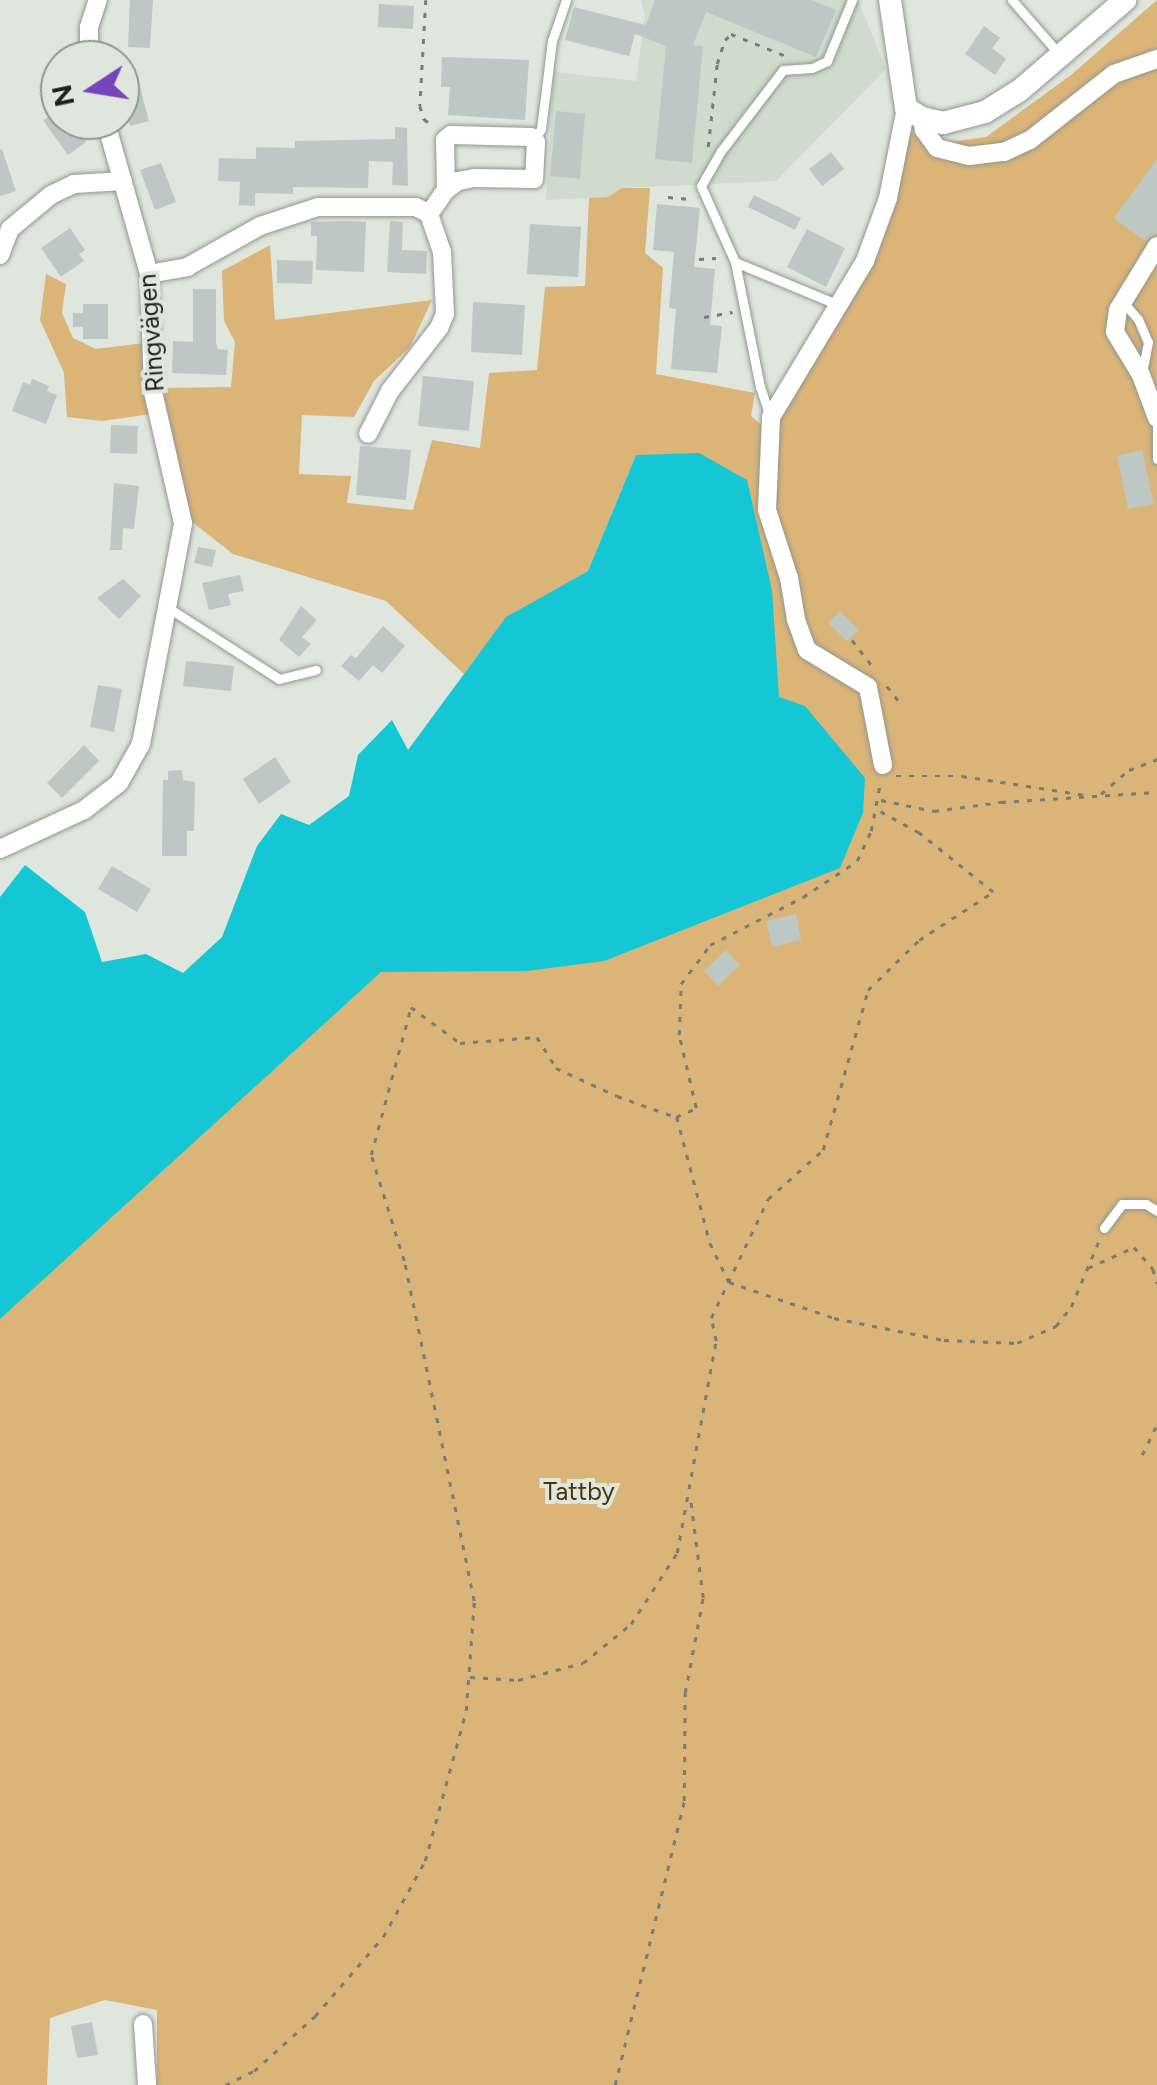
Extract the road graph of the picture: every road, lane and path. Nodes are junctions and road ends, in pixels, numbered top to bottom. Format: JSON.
{"nodes":[{"id":1,"x":98,"y":0,"type":"edge"},
{"id":2,"x":426,"y":0,"type":"edge"},
{"id":3,"x":566,"y":0,"type":"edge"},
{"id":4,"x":852,"y":0,"type":"edge"},
{"id":5,"x":890,"y":0,"type":"edge"},
{"id":6,"x":1012,"y":0,"type":"edge"},
{"id":7,"x":1126,"y":0,"type":"edge"},
{"id":8,"x":90,"y":40,"type":"edge"},
{"id":9,"x":1062,"y":58,"type":"junction"},
{"id":10,"x":1157,"y":59,"type":"edge"},
{"id":11,"x":802,"y":68,"type":"junction"},
{"id":12,"x":914,"y":113,"type":"junction"},
{"id":13,"x":451,"y":135,"type":"junction"},
{"id":14,"x":112,"y":140,"type":"edge"},
{"id":15,"x":534,"y":140,"type":"junction"},
{"id":16,"x":708,"y":173,"type":"junction"},
{"id":17,"x":124,"y":180,"type":"junction"},
{"id":18,"x":446,"y":190,"type":"junction"},
{"id":19,"x":668,"y":197,"type":"dead end"},
{"id":20,"x":707,"y":200,"type":"junction"},
{"id":21,"x":429,"y":214,"type":"junction"},
{"id":22,"x":1157,"y":246,"type":"edge"},
{"id":23,"x":0,"y":256,"type":"edge"},
{"id":24,"x":700,"y":258,"type":"dead end"},
{"id":25,"x":734,"y":260,"type":"junction"},
{"id":26,"x":149,"y":274,"type":"junction"},
{"id":27,"x":839,"y":305,"type":"junction"},
{"id":28,"x":744,"y":310,"type":"junction"},
{"id":29,"x":704,"y":317,"type":"dead end"},
{"id":30,"x":770,"y":417,"type":"junction"},
{"id":31,"x":1157,"y":418,"type":"edge"},
{"id":32,"x":368,"y":434,"type":"dead end"},
{"id":33,"x":1157,"y":460,"type":"edge"},
{"id":34,"x":167,"y":608,"type":"junction"},
{"id":35,"x":316,"y":670,"type":"dead end"},
{"id":36,"x":1157,"y":759,"type":"edge"},
{"id":37,"x":882,"y":765,"type":"dead end"},
{"id":38,"x":1157,"y":792,"type":"edge"},
{"id":39,"x":1100,"y":795,"type":"junction"},
{"id":40,"x":1092,"y":796,"type":"junction"},
{"id":41,"x":878,"y":800,"type":"junction"},
{"id":42,"x":876,"y":810,"type":"junction"},
{"id":43,"x":0,"y":849,"type":"edge"},
{"id":44,"x":676,"y":1116,"type":"junction"},
{"id":45,"x":1157,"y":1212,"type":"edge"},
{"id":46,"x":1104,"y":1228,"type":"joint"},
{"id":47,"x":1087,"y":1269,"type":"junction"},
{"id":48,"x":729,"y":1282,"type":"junction"},
{"id":49,"x":1157,"y":1284,"type":"edge"},
{"id":50,"x":1157,"y":1424,"type":"edge"},
{"id":51,"x":1148,"y":1442,"type":"junction"},
{"id":52,"x":1157,"y":1448,"type":"edge"},
{"id":53,"x":1142,"y":1454,"type":"dead end"},
{"id":54,"x":689,"y":1490,"type":"junction"},
{"id":55,"x":469,"y":1677,"type":"junction"},
{"id":56,"x":143,"y":2024,"type":"dead end"},
{"id":57,"x":147,"y":2085,"type":"edge"},
{"id":58,"x":225,"y":2085,"type":"edge"},
{"id":59,"x":615,"y":2085,"type":"edge"}],
"edges":[{"from":1,"to":8,"type":"street"},
{"from":2,"to":13,"type":"path"},
{"from":3,"to":15,"type":"lane"},
{"from":4,"to":11,"type":"lane"},
{"from":5,"to":12,"type":"street"},
{"from":6,"to":9,"type":"lane"},
{"from":7,"to":9,"type":"street"},
{"from":9,"to":12,"type":"street"},
{"from":10,"to":12,"type":"street"},
{"from":11,"to":16,"type":"lane"},
{"from":11,"to":16,"type":"path"},
{"from":12,"to":27,"type":"street"},
{"from":13,"to":15,"type":"street"},
{"from":13,"to":18,"type":"street"},
{"from":14,"to":17,"type":"street","name":"Ringvägen"},
{"from":15,"to":18,"type":"street"},
{"from":16,"to":20,"type":"lane"},
{"from":17,"to":23,"type":"street"},
{"from":17,"to":26,"type":"street","name":"Ringvägen"},
{"from":18,"to":21,"type":"street"},
{"from":19,"to":20,"type":"path"},
{"from":20,"to":25,"type":"lane"},
{"from":21,"to":26,"type":"street"},
{"from":21,"to":32,"type":"street"},
{"from":22,"to":31,"type":"street"},
{"from":24,"to":25,"type":"path"},
{"from":25,"to":27,"type":"lane"},
{"from":25,"to":28,"type":"lane"},
{"from":26,"to":34,"type":"street","name":"Ringvägen"},
{"from":27,"to":30,"type":"street"},
{"from":28,"to":29,"type":"path"},
{"from":28,"to":30,"type":"lane"},
{"from":30,"to":37,"type":"street"},
{"from":31,"to":33,"type":"lane"},
{"from":34,"to":35,"type":"lane"},
{"from":34,"to":43,"type":"street","name":"Ringvägen"},
{"from":36,"to":39,"type":"path"},
{"from":38,"to":39,"type":"path"},
{"from":39,"to":40,"type":"path"},
{"from":40,"to":41,"type":"path"},
{"from":40,"to":41,"type":"path"},
{"from":41,"to":42,"type":"path"},
{"from":42,"to":44,"type":"path"},
{"from":42,"to":48,"type":"path"},
{"from":44,"to":48,"type":"path"},
{"from":44,"to":55,"type":"path"},
{"from":45,"to":46,"type":"lane"},
{"from":46,"to":47,"type":"path"},
{"from":47,"to":48,"type":"path"},
{"from":47,"to":49,"type":"path"},
{"from":48,"to":54,"type":"path"},
{"from":50,"to":51,"type":"path"},
{"from":51,"to":52,"type":"path"},
{"from":51,"to":53,"type":"path"},
{"from":54,"to":55,"type":"path"},
{"from":54,"to":59,"type":"path"},
{"from":55,"to":58,"type":"path"},
{"from":56,"to":57,"type":"street"}]}
